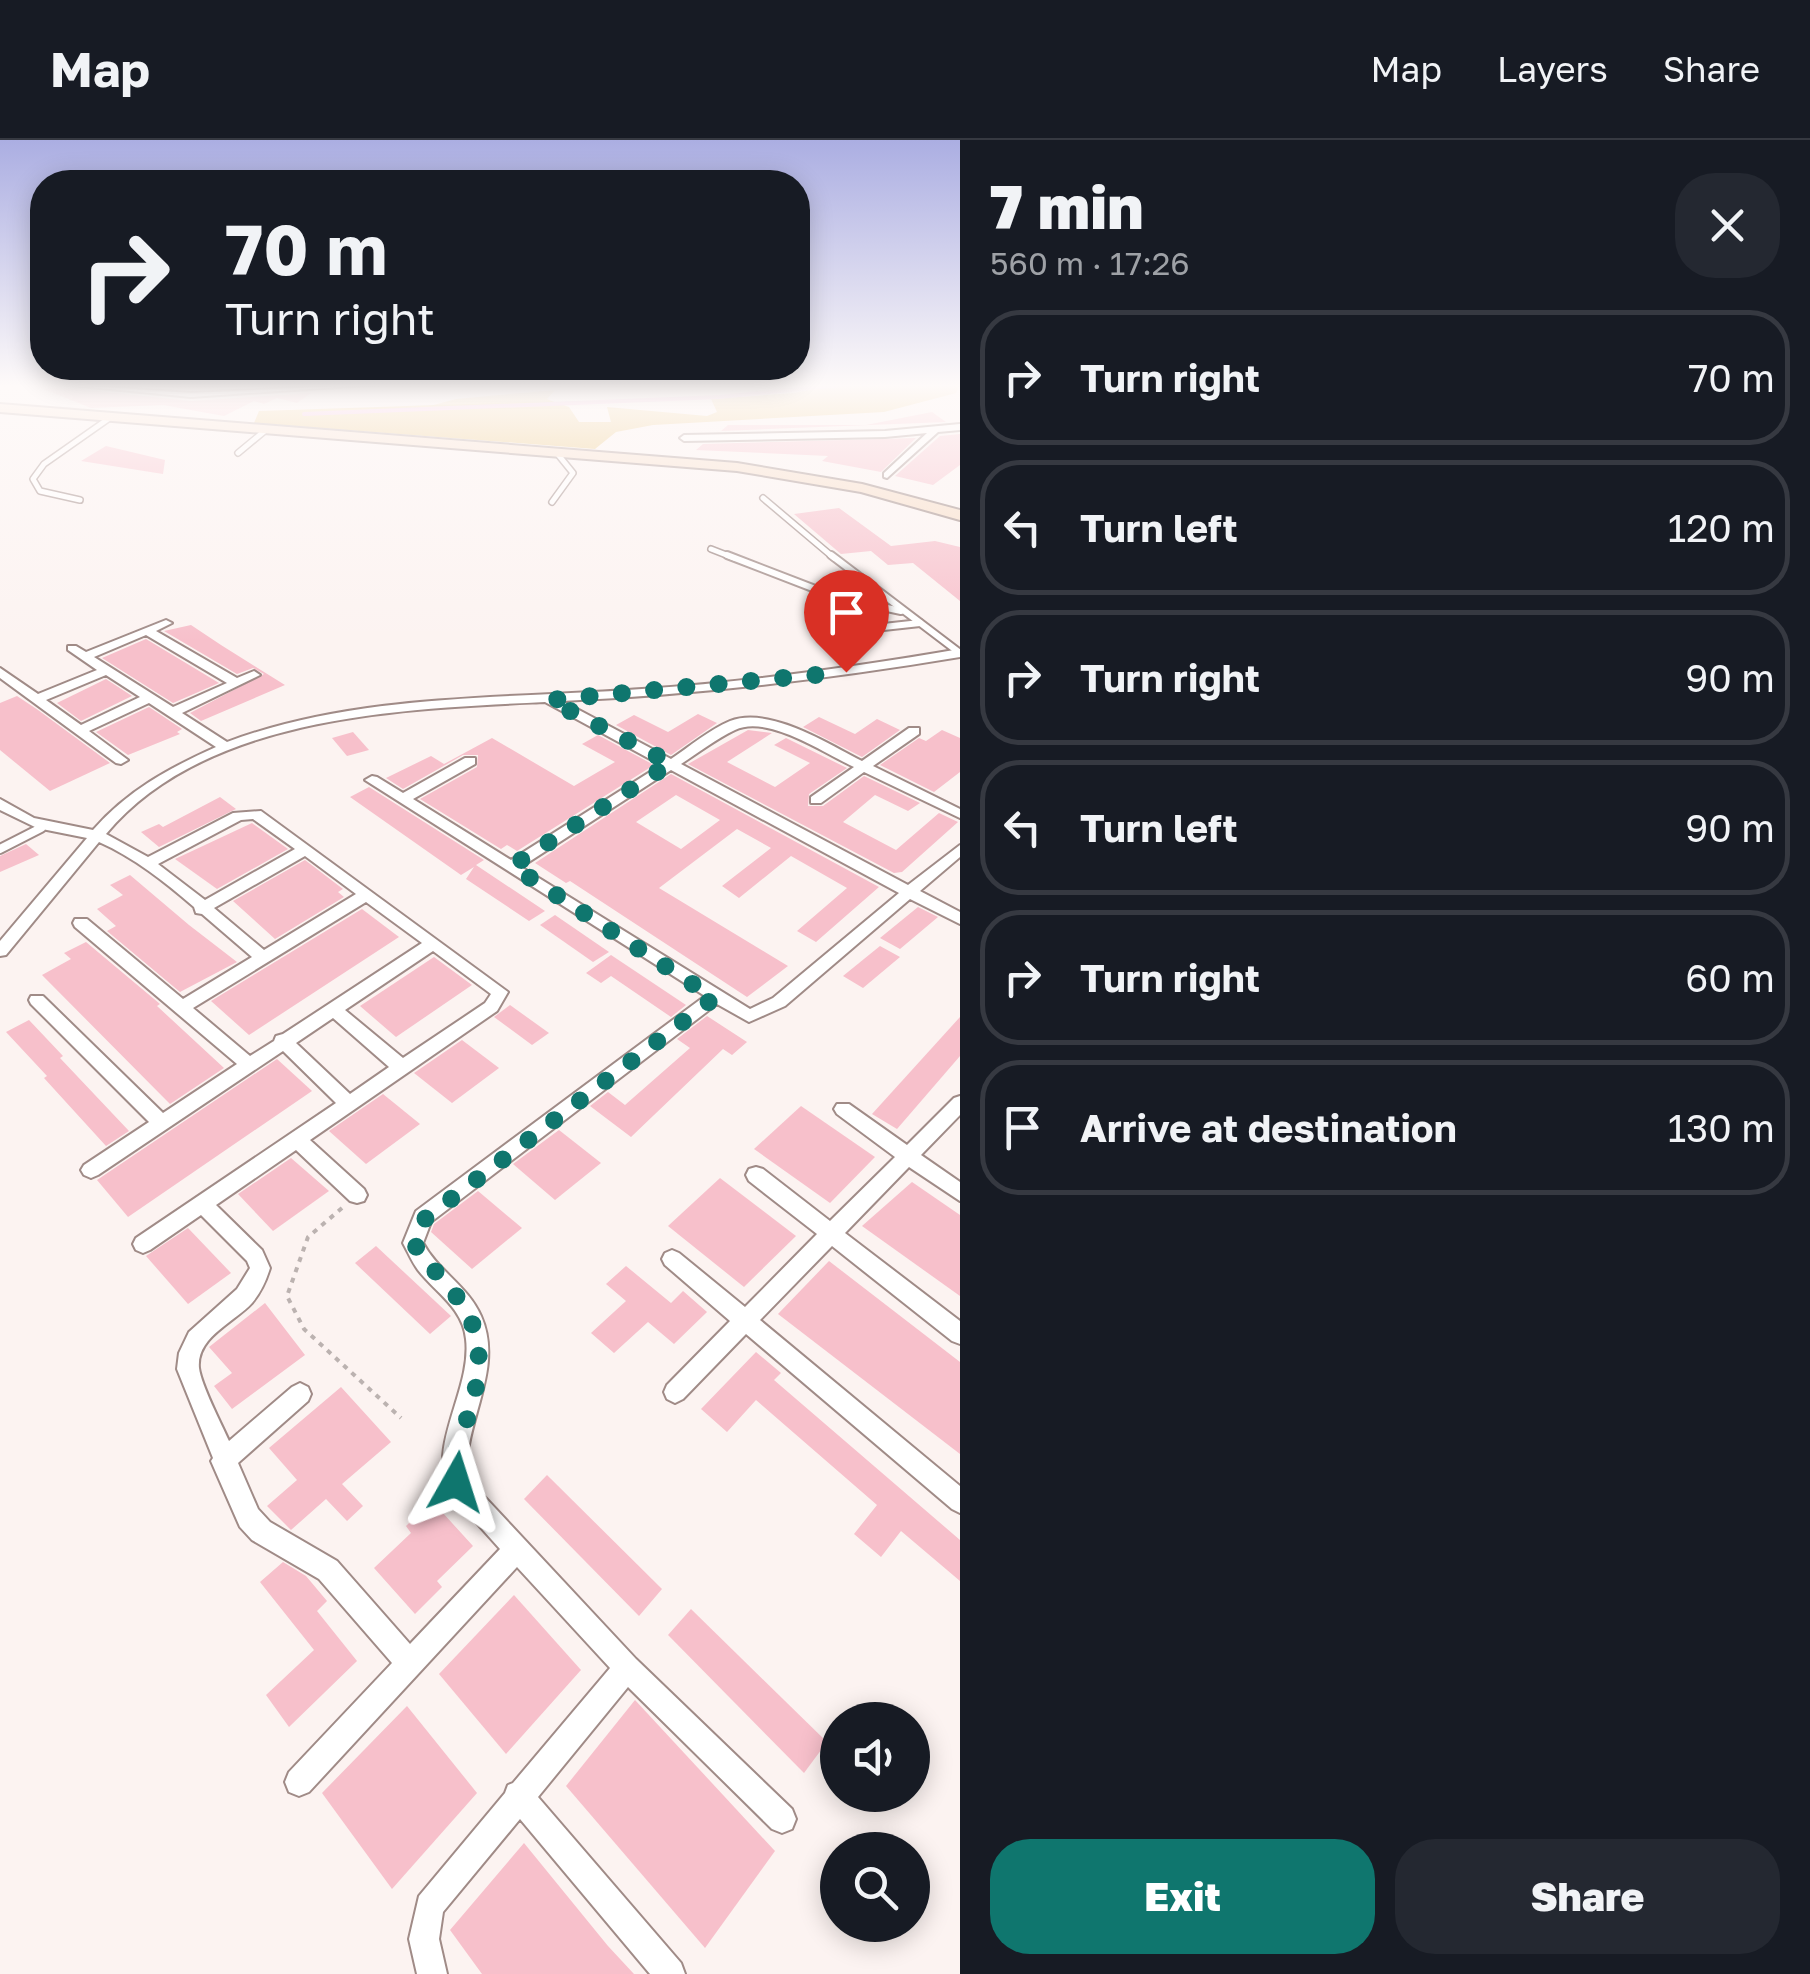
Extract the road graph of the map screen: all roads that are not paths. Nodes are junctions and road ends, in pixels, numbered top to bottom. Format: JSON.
{"nodes":[{"id":1,"x":40,"y":470,"type":"edge"},
{"id":2,"x":570,"y":470,"type":"edge"},
{"id":3,"x":743,"y":470,"type":"edge"},
{"id":4,"x":893,"y":470,"type":"edge"},
{"id":5,"x":887,"y":475,"type":"dead end"},
{"id":6,"x":763,"y":498,"type":"dead end"},
{"id":7,"x":80,"y":500,"type":"dead end"},
{"id":8,"x":552,"y":502,"type":"dead end"},
{"id":9,"x":960,"y":515,"type":"edge"},
{"id":10,"x":711,"y":549,"type":"dead end"},
{"id":11,"x":904,"y":611,"type":"junction"},
{"id":12,"x":830,"y":619,"type":"dead end"},
{"id":13,"x":166,"y":623,"type":"dead end"},
{"id":14,"x":920,"y":623,"type":"junction"},
{"id":15,"x":147,"y":631,"type":"junction"},
{"id":16,"x":72,"y":648,"type":"dead end"},
{"id":17,"x":960,"y":653,"type":"edge"},
{"id":18,"x":86,"y":656,"type":"junction"},
{"id":19,"x":108,"y":670,"type":"junction"},
{"id":20,"x":0,"y":672,"type":"edge"},
{"id":21,"x":254,"y":675,"type":"dead end"},
{"id":22,"x":238,"y":683,"type":"junction"},
{"id":23,"x":148,"y":698,"type":"junction"},
{"id":24,"x":37,"y":699,"type":"junction"},
{"id":25,"x":549,"y":700,"type":"junction"},
{"id":26,"x":171,"y":713,"type":"junction"},
{"id":27,"x":80,"y":730,"type":"junction"},
{"id":28,"x":914,"y":731,"type":"dead end"},
{"id":29,"x":226,"y":746,"type":"junction"},
{"id":30,"x":121,"y":760,"type":"dead end"},
{"id":31,"x":470,"y":761,"type":"dead end"},
{"id":32,"x":671,"y":763,"type":"junction"},
{"id":33,"x":865,"y":767,"type":"junction"},
{"id":34,"x":372,"y":780,"type":"dead end"},
{"id":35,"x":960,"y":795,"type":"edge"},
{"id":36,"x":403,"y":800,"type":"junction"},
{"id":37,"x":816,"y":800,"type":"dead end"},
{"id":38,"x":0,"y":803,"type":"edge"},
{"id":39,"x":946,"y":805,"type":"junction"},
{"id":40,"x":960,"y":814,"type":"edge"},
{"id":41,"x":41,"y":828,"type":"junction"},
{"id":42,"x":96,"y":836,"type":"junction"},
{"id":43,"x":0,"y":849,"type":"edge"},
{"id":44,"x":960,"y":849,"type":"edge"},
{"id":45,"x":305,"y":850,"type":"junction"},
{"id":46,"x":146,"y":864,"type":"junction"},
{"id":47,"x":512,"y":866,"type":"junction"},
{"id":48,"x":909,"y":890,"type":"junction"},
{"id":49,"x":366,"y":895,"type":"junction"},
{"id":50,"x":202,"y":909,"type":"junction"},
{"id":51,"x":960,"y":918,"type":"edge"},
{"id":52,"x":81,"y":923,"type":"dead end"},
{"id":53,"x":434,"y":943,"type":"junction"},
{"id":54,"x":0,"y":951,"type":"edge"},
{"id":55,"x":262,"y":958,"type":"junction"},
{"id":56,"x":714,"y":998,"type":"junction"},
{"id":57,"x":37,"y":1000,"type":"dead end"},
{"id":58,"x":183,"y":1007,"type":"junction"},
{"id":59,"x":332,"y":1008,"type":"junction"},
{"id":60,"x":282,"y":1040,"type":"junction"},
{"id":61,"x":247,"y":1063,"type":"junction"},
{"id":62,"x":401,"y":1067,"type":"junction"},
{"id":63,"x":348,"y":1103,"type":"junction"},
{"id":64,"x":960,"y":1103,"type":"edge"},
{"id":65,"x":843,"y":1109,"type":"dead end"},
{"id":66,"x":161,"y":1122,"type":"junction"},
{"id":67,"x":297,"y":1139,"type":"junction"},
{"id":68,"x":908,"y":1156,"type":"junction"},
{"id":69,"x":91,"y":1170,"type":"dead end"},
{"id":70,"x":756,"y":1175,"type":"dead end"},
{"id":71,"x":960,"y":1193,"type":"edge"},
{"id":72,"x":357,"y":1195,"type":"road end"},
{"id":73,"x":204,"y":1205,"type":"junction"},
{"id":74,"x":832,"y":1234,"type":"junction"},
{"id":75,"x":143,"y":1244,"type":"dead end"},
{"id":76,"x":672,"y":1259,"type":"dead end"},
{"id":77,"x":744,"y":1324,"type":"junction"},
{"id":78,"x":960,"y":1334,"type":"edge"},
{"id":79,"x":675,"y":1392,"type":"dead end"},
{"id":80,"x":300,"y":1394,"type":"dead end"},
{"id":81,"x":224,"y":1462,"type":"junction"},
{"id":82,"x":960,"y":1500,"type":"edge"},
{"id":83,"x":516,"y":1550,"type":"junction"},
{"id":84,"x":410,"y":1664,"type":"junction"},
{"id":85,"x":627,"y":1668,"type":"junction"},
{"id":86,"x":299,"y":1782,"type":"dead end"},
{"id":87,"x":518,"y":1796,"type":"junction"},
{"id":88,"x":782,"y":1819,"type":"dead end"},
{"id":89,"x":432,"y":1974,"type":"edge"},
{"id":90,"x":670,"y":1974,"type":"edge"}],
"edges":[{"from":1,"to":7,"type":"lane"},
{"from":2,"to":8,"type":"lane"},
{"from":3,"to":9,"type":"main road"},
{"from":4,"to":5,"type":"street"},
{"from":6,"to":11,"type":"lane"},
{"from":10,"to":11,"type":"lane"},
{"from":11,"to":14,"type":"lane"},
{"from":12,"to":14,"type":"lane"},
{"from":13,"to":15,"type":"street"},
{"from":14,"to":17,"type":"lane"},
{"from":15,"to":18,"type":"street"},
{"from":15,"to":22,"type":"street"},
{"from":16,"to":18,"type":"street"},
{"from":17,"to":25,"type":"street"},
{"from":18,"to":19,"type":"street"},
{"from":19,"to":23,"type":"street"},
{"from":19,"to":24,"type":"street"},
{"from":20,"to":24,"type":"street"},
{"from":21,"to":22,"type":"street"},
{"from":22,"to":26,"type":"street"},
{"from":23,"to":26,"type":"street"},
{"from":23,"to":27,"type":"street"},
{"from":24,"to":27,"type":"street"},
{"from":25,"to":29,"type":"street"},
{"from":25,"to":32,"type":"street"},
{"from":26,"to":29,"type":"street"},
{"from":27,"to":30,"type":"street"},
{"from":28,"to":33,"type":"street"},
{"from":29,"to":42,"type":"street"},
{"from":31,"to":36,"type":"street"},
{"from":32,"to":33,"type":"street"},
{"from":32,"to":47,"type":"street"},
{"from":32,"to":48,"type":"street"},
{"from":33,"to":37,"type":"street"},
{"from":33,"to":39,"type":"street"},
{"from":34,"to":36,"type":"street"},
{"from":35,"to":39,"type":"street"},
{"from":36,"to":47,"type":"street"},
{"from":38,"to":41,"type":"street"},
{"from":39,"to":40,"type":"street"},
{"from":41,"to":42,"type":"street"},
{"from":41,"to":43,"type":"lane"},
{"from":42,"to":46,"type":"street"},
{"from":42,"to":54,"type":"street"},
{"from":44,"to":48,"type":"street"},
{"from":45,"to":46,"type":"street"},
{"from":45,"to":49,"type":"street"},
{"from":45,"to":50,"type":"street"},
{"from":46,"to":50,"type":"street"},
{"from":47,"to":56,"type":"street"},
{"from":48,"to":51,"type":"street"},
{"from":48,"to":56,"type":"street"},
{"from":49,"to":53,"type":"street"},
{"from":49,"to":55,"type":"street"},
{"from":50,"to":55,"type":"street"},
{"from":52,"to":58,"type":"street"},
{"from":53,"to":59,"type":"street"},
{"from":53,"to":62,"type":"street"},
{"from":55,"to":58,"type":"street"},
{"from":56,"to":83,"type":"street"},
{"from":57,"to":66,"type":"street"},
{"from":58,"to":61,"type":"street"},
{"from":59,"to":60,"type":"street"},
{"from":59,"to":62,"type":"street"},
{"from":60,"to":61,"type":"street"},
{"from":60,"to":63,"type":"street"},
{"from":61,"to":66,"type":"street"},
{"from":62,"to":63,"type":"street"},
{"from":63,"to":67,"type":"street"},
{"from":64,"to":68,"type":"street"},
{"from":65,"to":68,"type":"street"},
{"from":66,"to":69,"type":"street"},
{"from":67,"to":72,"type":"street"},
{"from":67,"to":73,"type":"street"},
{"from":68,"to":71,"type":"street"},
{"from":68,"to":74,"type":"street"},
{"from":70,"to":74,"type":"street"},
{"from":73,"to":75,"type":"street"},
{"from":73,"to":81,"type":"street"},
{"from":74,"to":77,"type":"street"},
{"from":74,"to":78,"type":"street"},
{"from":76,"to":77,"type":"street"},
{"from":77,"to":79,"type":"street"},
{"from":77,"to":82,"type":"street"},
{"from":80,"to":81,"type":"street"},
{"from":81,"to":84,"type":"street"},
{"from":83,"to":84,"type":"street"},
{"from":83,"to":85,"type":"street"},
{"from":84,"to":86,"type":"street"},
{"from":85,"to":87,"type":"street"},
{"from":85,"to":88,"type":"street"},
{"from":87,"to":89,"type":"street"},
{"from":87,"to":90,"type":"street"}]}
